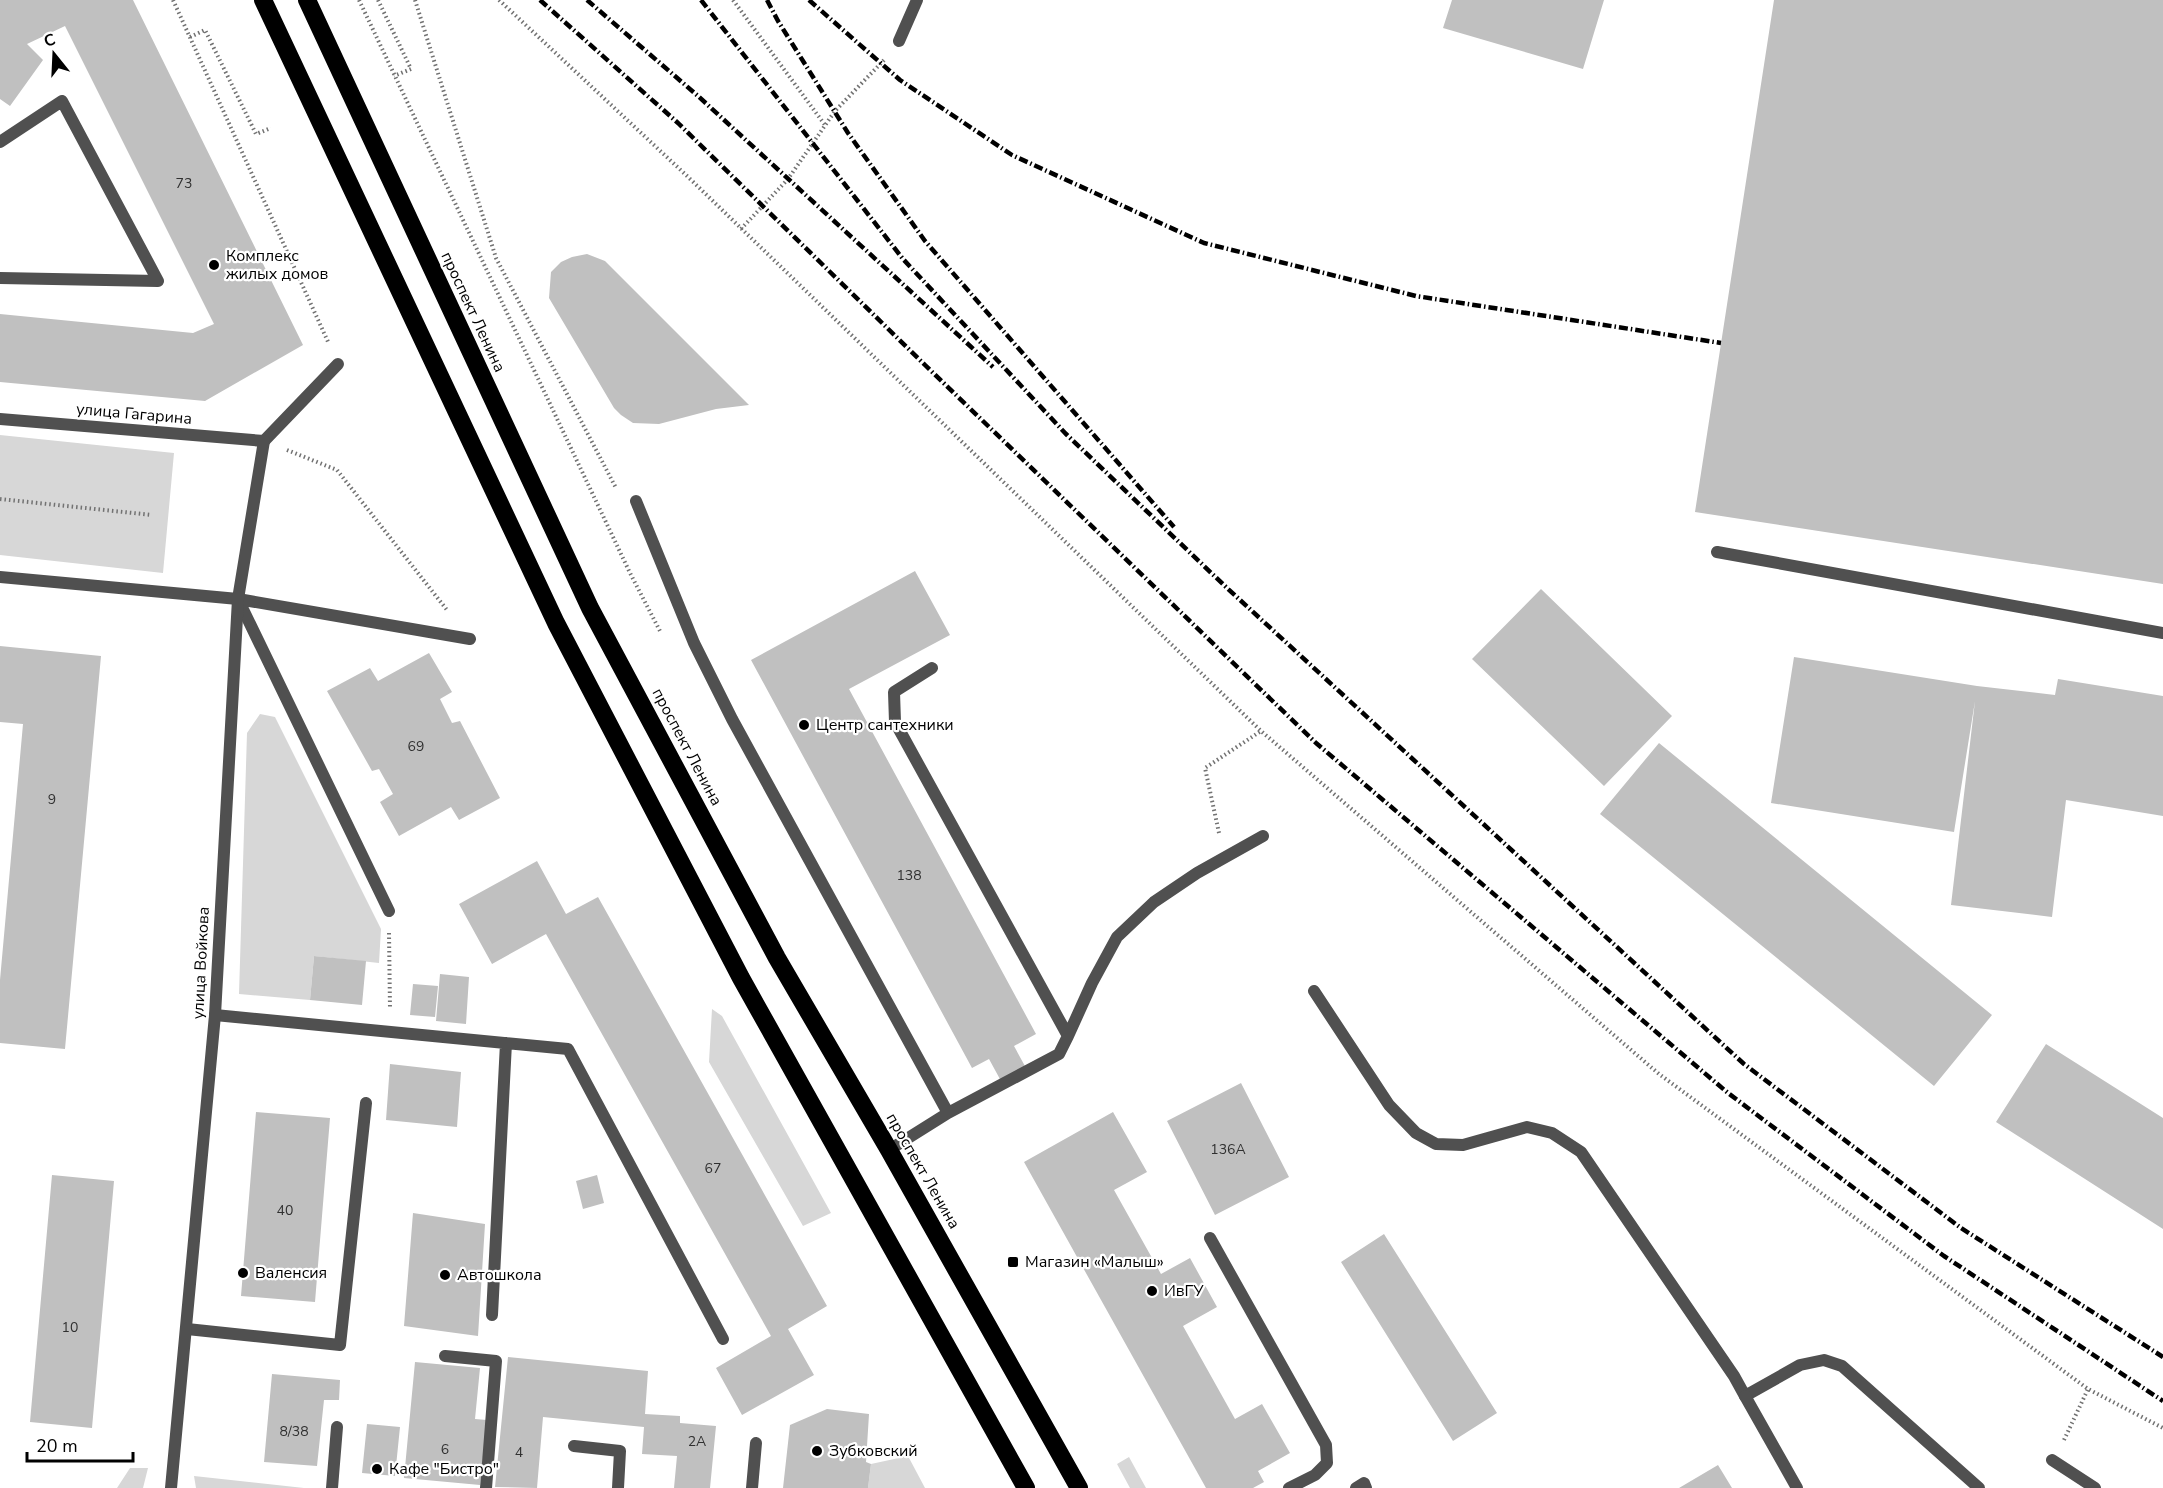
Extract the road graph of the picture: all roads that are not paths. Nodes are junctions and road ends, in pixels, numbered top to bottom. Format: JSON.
{"nodes":[{"id":1,"x":262,"y":0,"type":"edge"},
{"id":2,"x":307,"y":0,"type":"edge"},
{"id":3,"x":917,"y":0,"type":"edge"},
{"id":4,"x":899,"y":41,"type":"road end"},
{"id":5,"x":0,"y":142,"type":"edge"},
{"id":6,"x":0,"y":278,"type":"edge"},
{"id":7,"x":338,"y":363,"type":"road end"},
{"id":8,"x":0,"y":419,"type":"edge"},
{"id":9,"x":264,"y":441,"type":"junction"},
{"id":10,"x":636,"y":501,"type":"dead end"},
{"id":11,"x":1717,"y":552,"type":"dead end"},
{"id":12,"x":0,"y":577,"type":"edge"},
{"id":13,"x":238,"y":599,"type":"junction"},
{"id":14,"x":2163,"y":633,"type":"edge"},
{"id":15,"x":470,"y":639,"type":"road end"},
{"id":16,"x":932,"y":668,"type":"dead end"},
{"id":17,"x":1263,"y":836,"type":"dead end"},
{"id":18,"x":389,"y":911,"type":"road end"},
{"id":19,"x":1314,"y":991,"type":"dead end"},
{"id":20,"x":215,"y":1015,"type":"junction"},
{"id":21,"x":1068,"y":1036,"type":"junction"},
{"id":22,"x":506,"y":1043,"type":"junction"},
{"id":23,"x":366,"y":1103,"type":"dead end"},
{"id":24,"x":948,"y":1113,"type":"junction"},
{"id":25,"x":890,"y":1150,"type":"junction"},
{"id":26,"x":1210,"y":1238,"type":"dead end"},
{"id":27,"x":492,"y":1315,"type":"dead end"},
{"id":28,"x":187,"y":1329,"type":"junction"},
{"id":29,"x":723,"y":1339,"type":"dead end"},
{"id":30,"x":445,"y":1356,"type":"dead end"},
{"id":31,"x":1745,"y":1396,"type":"junction"},
{"id":32,"x":337,"y":1426,"type":"dead end"},
{"id":33,"x":756,"y":1443,"type":"dead end"},
{"id":34,"x":574,"y":1446,"type":"dead end"},
{"id":35,"x":2052,"y":1460,"type":"road end"},
{"id":36,"x":171,"y":1488,"type":"edge"},
{"id":37,"x":332,"y":1488,"type":"edge"},
{"id":38,"x":486,"y":1488,"type":"edge"},
{"id":39,"x":618,"y":1488,"type":"edge"},
{"id":40,"x":752,"y":1488,"type":"edge"},
{"id":41,"x":1026,"y":1488,"type":"edge"},
{"id":42,"x":1079,"y":1488,"type":"edge"},
{"id":43,"x":1289,"y":1488,"type":"edge"},
{"id":44,"x":1356,"y":1488,"type":"edge"},
{"id":45,"x":1366,"y":1488,"type":"edge"},
{"id":46,"x":1797,"y":1488,"type":"edge"},
{"id":47,"x":1979,"y":1488,"type":"edge"},
{"id":48,"x":2095,"y":1488,"type":"edge"}],
"edges":[{"from":1,"to":41,"type":"highway"},
{"from":2,"to":25,"type":"highway","name":"проспект Ленина"},
{"from":3,"to":4,"type":"street"},
{"from":5,"to":6,"type":"street"},
{"from":7,"to":9,"type":"street"},
{"from":8,"to":9,"type":"street","name":"улица Гагарина"},
{"from":9,"to":13,"type":"street","name":"улица Войкова"},
{"from":10,"to":24,"type":"street"},
{"from":11,"to":14,"type":"street"},
{"from":12,"to":13,"type":"street"},
{"from":13,"to":15,"type":"street"},
{"from":13,"to":18,"type":"street"},
{"from":13,"to":20,"type":"street","name":"улица Войкова"},
{"from":16,"to":21,"type":"street"},
{"from":17,"to":21,"type":"street"},
{"from":19,"to":31,"type":"street"},
{"from":20,"to":22,"type":"street"},
{"from":20,"to":28,"type":"street","name":"улица Войкова"},
{"from":21,"to":24,"type":"street"},
{"from":22,"to":27,"type":"street"},
{"from":22,"to":29,"type":"street"},
{"from":23,"to":28,"type":"street"},
{"from":24,"to":25,"type":"street"},
{"from":25,"to":42,"type":"highway","name":"проспект Ленина"},
{"from":26,"to":43,"type":"street"},
{"from":28,"to":36,"type":"street","name":"улица Войкова"},
{"from":30,"to":38,"type":"street"},
{"from":31,"to":46,"type":"street"},
{"from":31,"to":47,"type":"street"},
{"from":32,"to":37,"type":"street"},
{"from":33,"to":40,"type":"street"},
{"from":34,"to":39,"type":"street"},
{"from":35,"to":48,"type":"street"},
{"from":44,"to":45,"type":"street"}]}
